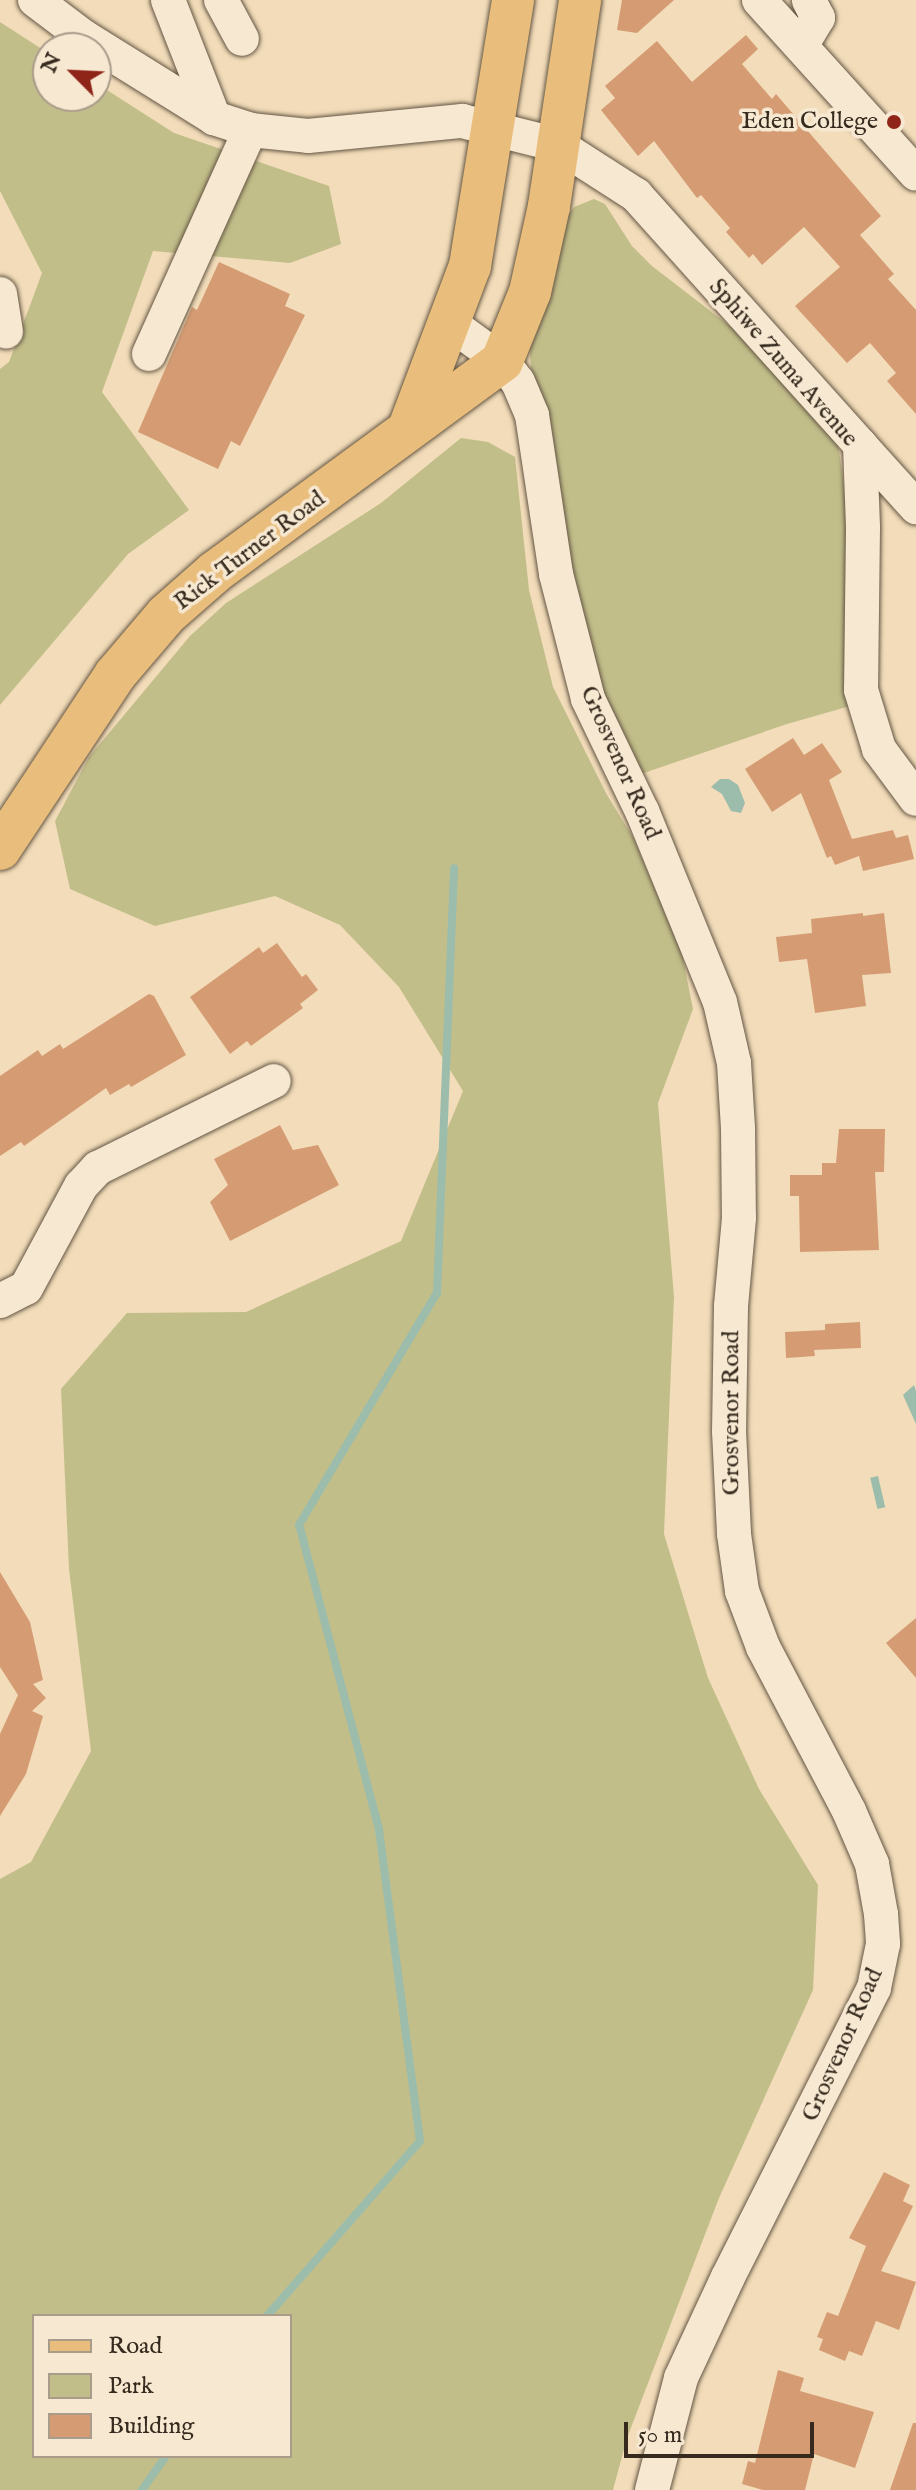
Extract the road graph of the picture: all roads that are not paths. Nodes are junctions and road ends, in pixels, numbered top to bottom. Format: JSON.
{"nodes":[{"id":1,"x":35,"y":0,"type":"edge"},
{"id":2,"x":168,"y":0,"type":"edge"},
{"id":3,"x":221,"y":0,"type":"edge"},
{"id":4,"x":513,"y":0,"type":"edge"},
{"id":5,"x":580,"y":0,"type":"edge"},
{"id":6,"x":759,"y":0,"type":"edge"},
{"id":7,"x":809,"y":0,"type":"edge"},
{"id":8,"x":242,"y":39,"type":"dead end"},
{"id":9,"x":801,"y":46,"type":"junction"},
{"id":10,"x":214,"y":118,"type":"junction"},
{"id":11,"x":491,"y":127,"type":"junction"},
{"id":12,"x":250,"y":130,"type":"junction"},
{"id":13,"x":558,"y":145,"type":"junction"},
{"id":14,"x":916,"y":174,"type":"edge"},
{"id":15,"x":0,"y":294,"type":"edge"},
{"id":16,"x":451,"y":324,"type":"junction"},
{"id":17,"x":6,"y":332,"type":"dead end"},
{"id":18,"x":149,"y":354,"type":"dead end"},
{"id":19,"x":502,"y":361,"type":"junction"},
{"id":20,"x":409,"y":428,"type":"junction"},
{"id":21,"x":860,"y":445,"type":"junction"},
{"id":22,"x":915,"y":506,"type":"edge"},
{"id":23,"x":863,"y":528,"type":"junction"},
{"id":24,"x":916,"y":799,"type":"edge"},
{"id":25,"x":0,"y":849,"type":"edge"},
{"id":26,"x":274,"y":1081,"type":"dead end"},
{"id":27,"x":0,"y":1301,"type":"edge"},
{"id":28,"x":652,"y":2490,"type":"edge"}],
"edges":[{"from":1,"to":10,"type":"street","name":"Sphiwe Zuma Avenue"},
{"from":2,"to":10,"type":"street"},
{"from":3,"to":8,"type":"street"},
{"from":4,"to":11,"type":"main road"},
{"from":5,"to":13,"type":"main road","name":"Rick Turner Road"},
{"from":6,"to":9,"type":"street"},
{"from":7,"to":9,"type":"street"},
{"from":9,"to":14,"type":"street"},
{"from":10,"to":12,"type":"street","name":"Sphiwe Zuma Avenue"},
{"from":11,"to":12,"type":"street","name":"Sphiwe Zuma Avenue"},
{"from":11,"to":13,"type":"street","name":"Sphiwe Zuma Avenue"},
{"from":11,"to":16,"type":"main road"},
{"from":12,"to":18,"type":"street"},
{"from":13,"to":19,"type":"main road","name":"Rick Turner Road"},
{"from":13,"to":21,"type":"street","name":"Sphiwe Zuma Avenue"},
{"from":15,"to":17,"type":"street"},
{"from":16,"to":19,"type":"street","name":"Grosvenor Road"},
{"from":16,"to":20,"type":"main road"},
{"from":19,"to":20,"type":"main road","name":"Rick Turner Road"},
{"from":19,"to":28,"type":"street","name":"Grosvenor Road"},
{"from":20,"to":25,"type":"main road","name":"Rick Turner Road"},
{"from":21,"to":22,"type":"street"},
{"from":21,"to":23,"type":"street","name":"Sphiwe Zuma Avenue"},
{"from":22,"to":23,"type":"street"},
{"from":23,"to":24,"type":"street","name":"Sphiwe Zuma Avenue"},
{"from":26,"to":27,"type":"street"}]}
